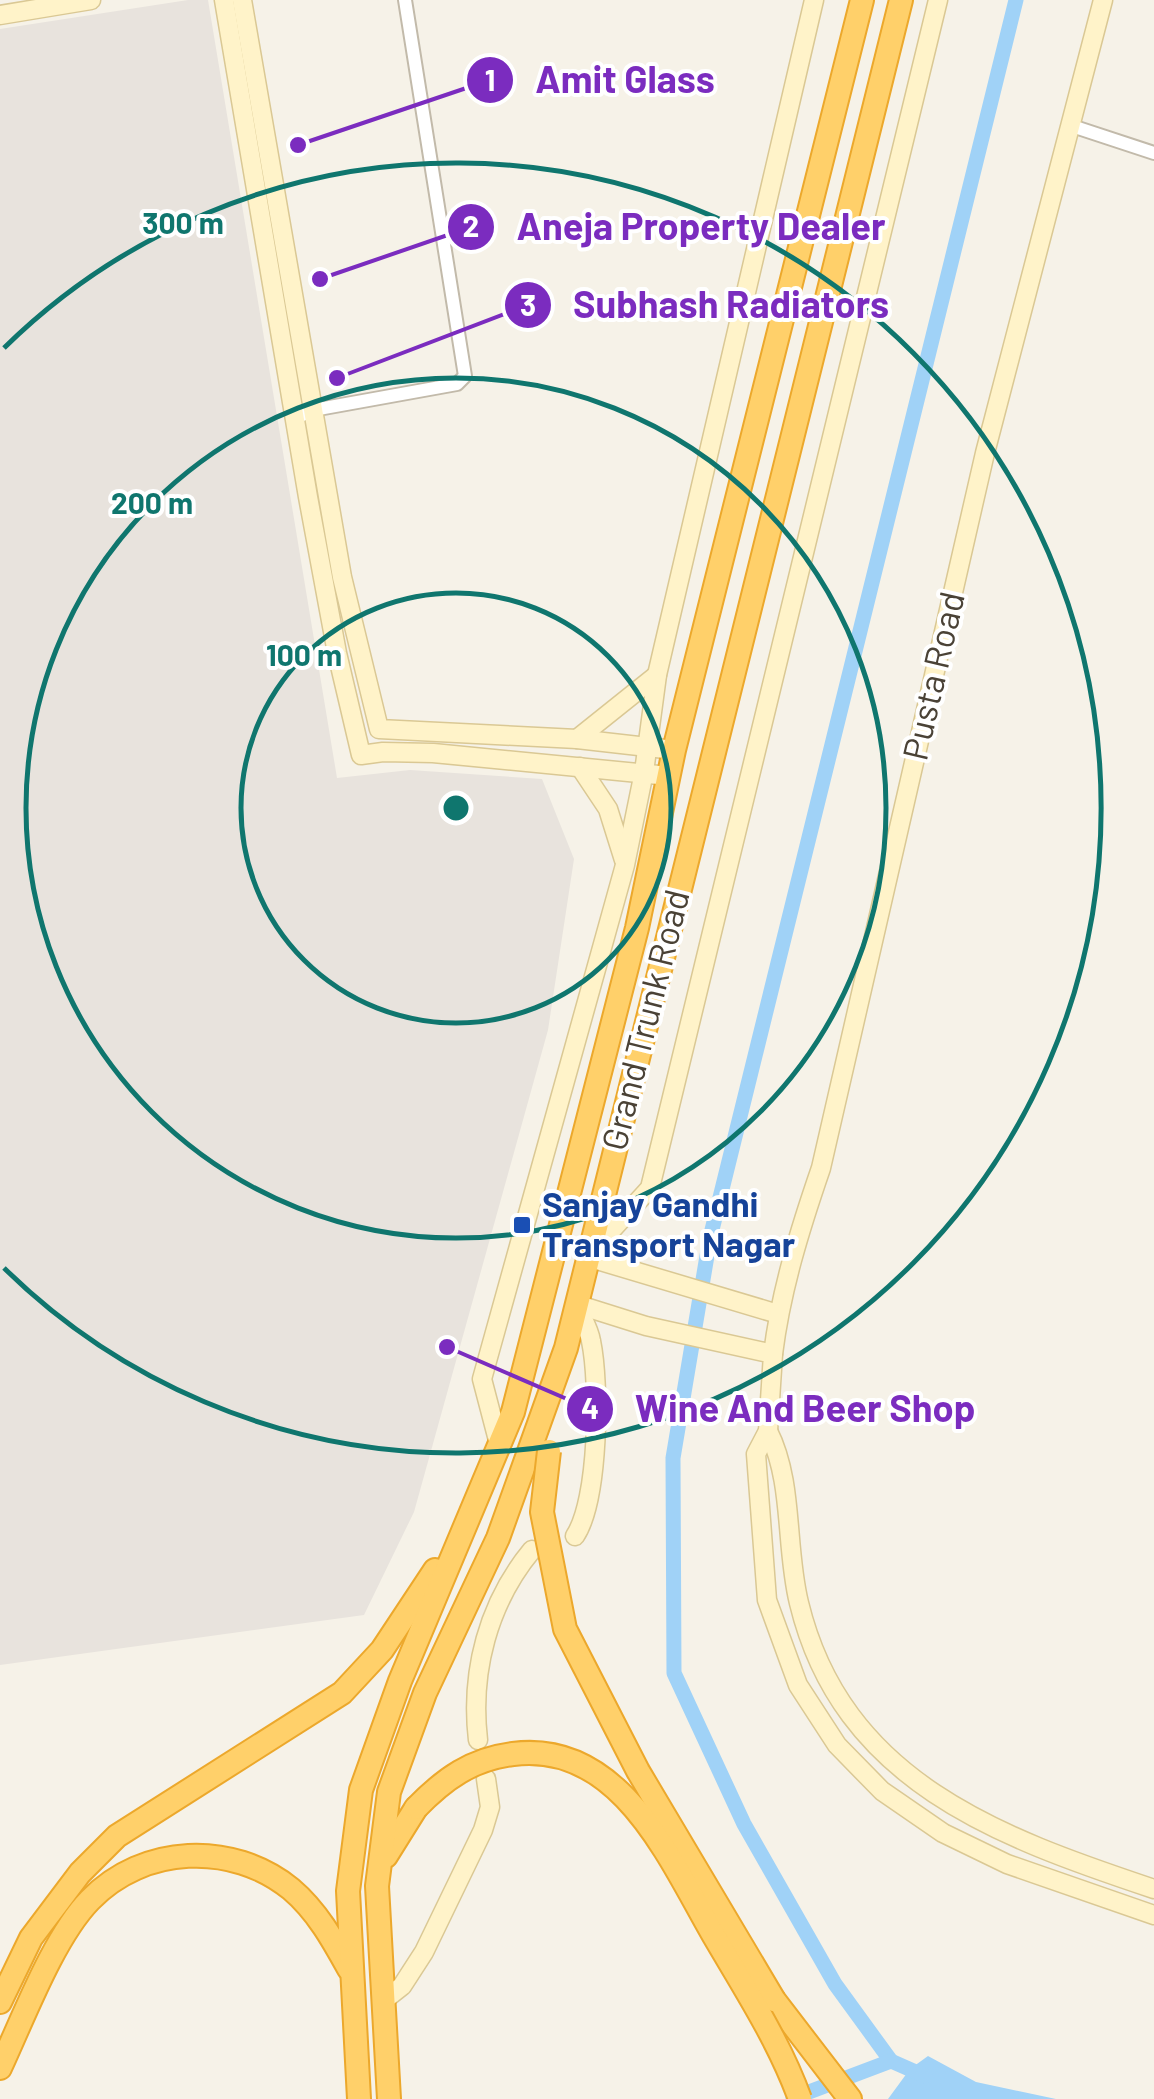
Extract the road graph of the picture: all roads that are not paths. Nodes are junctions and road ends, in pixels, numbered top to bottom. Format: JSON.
{"nodes":[{"id":1,"x":91,"y":0,"type":"edge"},
{"id":2,"x":224,"y":0,"type":"edge"},
{"id":3,"x":242,"y":0,"type":"edge"},
{"id":4,"x":405,"y":0,"type":"edge"},
{"id":5,"x":814,"y":0,"type":"edge"},
{"id":6,"x":862,"y":0,"type":"edge"},
{"id":7,"x":901,"y":0,"type":"edge"},
{"id":8,"x":938,"y":0,"type":"edge"},
{"id":9,"x":1104,"y":0,"type":"edge"},
{"id":10,"x":0,"y":15,"type":"edge"},
{"id":11,"x":1072,"y":126,"type":"junction"},
{"id":12,"x":1154,"y":153,"type":"edge"},
{"id":13,"x":304,"y":414,"type":"junction"},
{"id":14,"x":657,"y":675,"type":"junction"},
{"id":15,"x":379,"y":729,"type":"junction"},
{"id":16,"x":357,"y":732,"type":"junction"},
{"id":17,"x":577,"y":739,"type":"junction"},
{"id":18,"x":648,"y":745,"type":"junction"},
{"id":19,"x":674,"y":750,"type":"junction"},
{"id":20,"x":383,"y":752,"type":"junction"},
{"id":21,"x":580,"y":768,"type":"junction"},
{"id":22,"x":644,"y":772,"type":"junction"},
{"id":23,"x":668,"y":776,"type":"junction"},
{"id":24,"x":625,"y":866,"type":"junction"},
{"id":25,"x":587,"y":1257,"type":"junction"},
{"id":26,"x":576,"y":1304,"type":"junction"},
{"id":27,"x":778,"y":1314,"type":"junction"},
{"id":28,"x":773,"y":1354,"type":"junction"},
{"id":29,"x":557,"y":1375,"type":"junction"},
{"id":30,"x":768,"y":1431,"type":"junction"},
{"id":31,"x":499,"y":1444,"type":"junction"},
{"id":32,"x":466,"y":1521,"type":"junction"},
{"id":33,"x":575,"y":1536,"type":"dead end"},
{"id":34,"x":532,"y":1550,"type":"dead end"},
{"id":35,"x":478,"y":1740,"type":"dead end"},
{"id":36,"x":486,"y":1780,"type":"dead end"},
{"id":37,"x":380,"y":1866,"type":"junction"},
{"id":38,"x":1154,"y":1889,"type":"edge"},
{"id":39,"x":1146,"y":1913,"type":"edge"},
{"id":40,"x":354,"y":1976,"type":"junction"},
{"id":41,"x":383,"y":2001,"type":"junction"},
{"id":42,"x":0,"y":2002,"type":"edge"},
{"id":43,"x":0,"y":2068,"type":"edge"},
{"id":44,"x":359,"y":2099,"type":"edge"},
{"id":45,"x":389,"y":2099,"type":"edge"},
{"id":46,"x":800,"y":2099,"type":"edge"},
{"id":47,"x":850,"y":2099,"type":"edge"}],
"edges":[{"from":1,"to":10,"type":"main road"},
{"from":2,"to":13,"type":"main road"},
{"from":3,"to":13,"type":"main road"},
{"from":4,"to":13,"type":"street"},
{"from":5,"to":14,"type":"main road"},
{"from":6,"to":19,"type":"highway","name":"Grand Trunk Road"},
{"from":7,"to":25,"type":"highway","name":"Grand Trunk Road"},
{"from":8,"to":25,"type":"main road"},
{"from":9,"to":11,"type":"main road","name":"Pusta Road"},
{"from":11,"to":12,"type":"street"},
{"from":11,"to":27,"type":"main road","name":"Pusta Road"},
{"from":13,"to":15,"type":"main road"},
{"from":13,"to":16,"type":"main road"},
{"from":14,"to":17,"type":"main road"},
{"from":14,"to":18,"type":"main road"},
{"from":15,"to":16,"type":"main road"},
{"from":15,"to":17,"type":"main road"},
{"from":15,"to":20,"type":"main road"},
{"from":16,"to":20,"type":"main road"},
{"from":17,"to":18,"type":"main road"},
{"from":18,"to":19,"type":"main road"},
{"from":18,"to":22,"type":"main road"},
{"from":19,"to":23,"type":"highway","name":"Grand Trunk Road"},
{"from":20,"to":21,"type":"main road"},
{"from":21,"to":22,"type":"main road"},
{"from":21,"to":24,"type":"main road"},
{"from":22,"to":23,"type":"main road"},
{"from":22,"to":24,"type":"main road"},
{"from":23,"to":31,"type":"highway","name":"Grand Trunk Road"},
{"from":24,"to":31,"type":"main road"},
{"from":25,"to":26,"type":"highway","name":"Grand Trunk Road"},
{"from":25,"to":27,"type":"main road"},
{"from":26,"to":28,"type":"main road"},
{"from":26,"to":29,"type":"highway","name":"Grand Trunk Road"},
{"from":26,"to":33,"type":"main road"},
{"from":27,"to":28,"type":"main road","name":"Pusta Road"},
{"from":28,"to":30,"type":"main road","name":"Pusta Road"},
{"from":29,"to":37,"type":"highway","name":"Grand Trunk Road"},
{"from":29,"to":47,"type":"highway","bridge":true},
{"from":30,"to":38,"type":"main road"},
{"from":30,"to":39,"type":"main road"},
{"from":31,"to":32,"type":"highway","name":"Grand Trunk Road"},
{"from":32,"to":40,"type":"highway","name":"Grand Trunk Road"},
{"from":32,"to":42,"type":"highway"},
{"from":34,"to":35,"type":"main road"},
{"from":36,"to":41,"type":"main road"},
{"from":37,"to":41,"type":"highway","name":"Grand Trunk Road"},
{"from":37,"to":46,"type":"highway","bridge":true},
{"from":40,"to":43,"type":"highway"},
{"from":40,"to":44,"type":"highway","name":"Grand Trunk Road"},
{"from":41,"to":45,"type":"highway","name":"Grand Trunk Road"}]}
